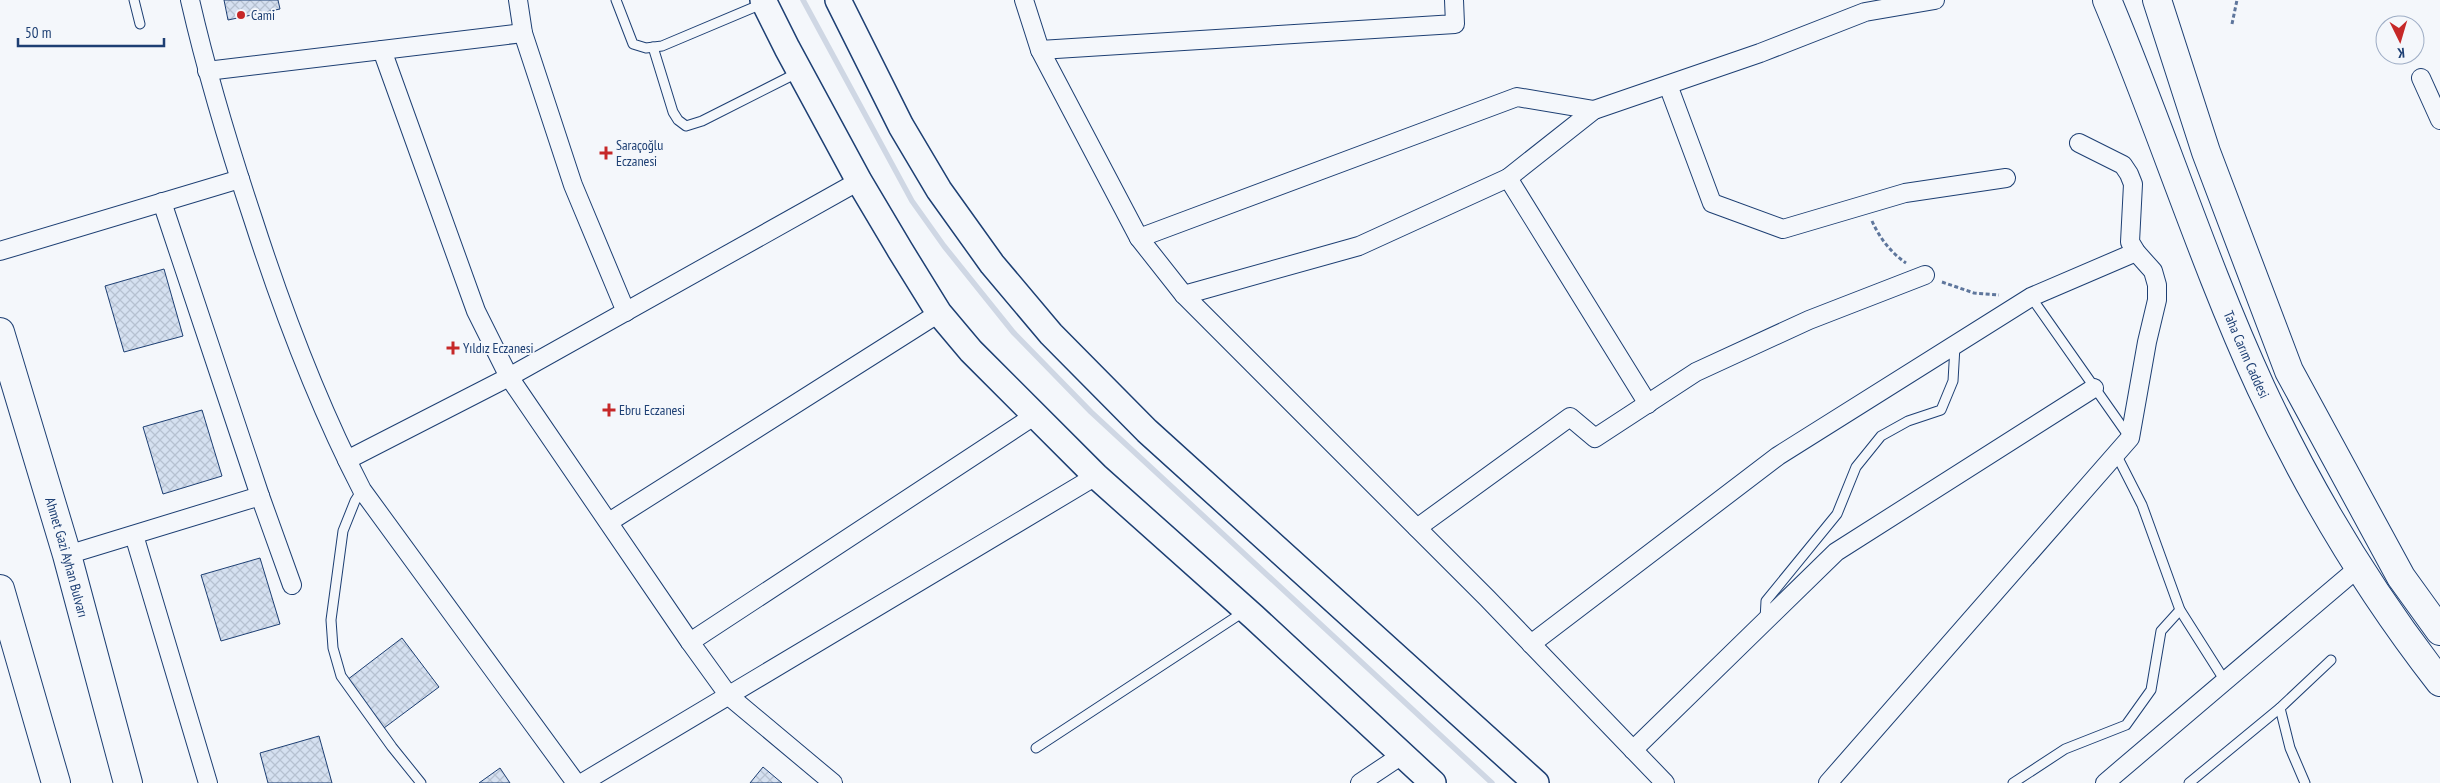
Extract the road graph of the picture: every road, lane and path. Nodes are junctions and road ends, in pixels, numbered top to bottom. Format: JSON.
{"nodes":[{"id":1,"x":134,"y":0,"type":"edge"},
{"id":2,"x":190,"y":0,"type":"edge"},
{"id":3,"x":518,"y":0,"type":"edge"},
{"id":4,"x":616,"y":0,"type":"edge"},
{"id":5,"x":838,"y":0,"type":"edge"},
{"id":6,"x":1024,"y":0,"type":"edge"},
{"id":7,"x":1454,"y":0,"type":"edge"},
{"id":8,"x":1935,"y":0,"type":"edge"},
{"id":9,"x":2106,"y":0,"type":"edge"},
{"id":10,"x":2157,"y":0,"type":"edge"},
{"id":11,"x":2237,"y":0,"type":"edge"},
{"id":12,"x":764,"y":1,"type":"edge"},
{"id":13,"x":1865,"y":6,"type":"edge"},
{"id":14,"x":140,"y":24,"type":"dead end"},
{"id":15,"x":2232,"y":24,"type":"dead end"},
{"id":16,"x":523,"y":33,"type":"junction"},
{"id":17,"x":653,"y":47,"type":"junction"},
{"id":18,"x":382,"y":50,"type":"junction"},
{"id":19,"x":1040,"y":50,"type":"junction"},
{"id":20,"x":207,"y":71,"type":"junction"},
{"id":21,"x":800,"y":72,"type":"junction"},
{"id":22,"x":2421,"y":78,"type":"dead end"},
{"id":23,"x":1668,"y":85,"type":"junction"},
{"id":24,"x":1594,"y":110,"type":"junction"},
{"id":25,"x":2440,"y":120,"type":"edge"},
{"id":26,"x":2079,"y":143,"type":"dead end"},
{"id":27,"x":1508,"y":178,"type":"junction"},
{"id":28,"x":2006,"y":178,"type":"dead end"},
{"id":29,"x":240,"y":179,"type":"junction"},
{"id":30,"x":859,"y":181,"type":"junction"},
{"id":31,"x":162,"y":202,"type":"junction"},
{"id":32,"x":1138,"y":238,"type":"junction"},
{"id":33,"x":0,"y":251,"type":"edge"},
{"id":34,"x":2136,"y":252,"type":"junction"},
{"id":35,"x":1925,"y":276,"type":"dead end"},
{"id":36,"x":1184,"y":295,"type":"junction"},
{"id":37,"x":2031,"y":297,"type":"junction"},
{"id":38,"x":626,"y":312,"type":"junction"},
{"id":39,"x":939,"y":313,"type":"junction"},
{"id":40,"x":0,"y":332,"type":"edge"},
{"id":41,"x":1955,"y":345,"type":"junction"},
{"id":42,"x":509,"y":377,"type":"junction"},
{"id":43,"x":2094,"y":388,"type":"junction"},
{"id":44,"x":1648,"y":404,"type":"junction"},
{"id":45,"x":1034,"y":416,"type":"junction"},
{"id":46,"x":2130,"y":438,"type":"junction"},
{"id":47,"x":2116,"y":454,"type":"junction"},
{"id":48,"x":346,"y":460,"type":"junction"},
{"id":49,"x":1096,"y":476,"type":"junction"},
{"id":50,"x":362,"y":490,"type":"junction"},
{"id":51,"x":260,"y":496,"type":"junction"},
{"id":52,"x":609,"y":522,"type":"junction"},
{"id":53,"x":1417,"y":528,"type":"junction"},
{"id":54,"x":134,"y":535,"type":"junction"},
{"id":55,"x":67,"y":555,"type":"junction"},
{"id":56,"x":2358,"y":568,"type":"junction"},
{"id":57,"x":292,"y":585,"type":"dead end"},
{"id":58,"x":0,"y":589,"type":"edge"},
{"id":59,"x":1246,"y":610,"type":"junction"},
{"id":60,"x":2180,"y":610,"type":"junction"},
{"id":61,"x":1765,"y":622,"type":"junction"},
{"id":62,"x":2440,"y":630,"type":"edge"},
{"id":63,"x":690,"y":642,"type":"junction"},
{"id":64,"x":1531,"y":644,"type":"junction"},
{"id":65,"x":2331,"y":660,"type":"dead end"},
{"id":66,"x":2225,"y":681,"type":"junction"},
{"id":67,"x":2440,"y":682,"type":"edge"},
{"id":68,"x":729,"y":696,"type":"junction"},
{"id":69,"x":2280,"y":708,"type":"junction"},
{"id":70,"x":1036,"y":748,"type":"dead end"},
{"id":71,"x":1634,"y":750,"type":"junction"},
{"id":72,"x":1402,"y":755,"type":"junction"},
{"id":73,"x":56,"y":783,"type":"edge"},
{"id":74,"x":128,"y":783,"type":"edge"},
{"id":75,"x":208,"y":783,"type":"edge"},
{"id":76,"x":421,"y":783,"type":"edge"},
{"id":77,"x":576,"y":783,"type":"edge"},
{"id":78,"x":582,"y":783,"type":"edge"},
{"id":79,"x":833,"y":783,"type":"edge"},
{"id":80,"x":1360,"y":783,"type":"edge"},
{"id":81,"x":1433,"y":783,"type":"edge"},
{"id":82,"x":1536,"y":783,"type":"edge"},
{"id":83,"x":1665,"y":783,"type":"edge"},
{"id":84,"x":1828,"y":783,"type":"edge"},
{"id":85,"x":2013,"y":783,"type":"edge"},
{"id":86,"x":2106,"y":783,"type":"edge"},
{"id":87,"x":2189,"y":783,"type":"edge"},
{"id":88,"x":2305,"y":783,"type":"edge"}],
"edges":[{"from":1,"to":14,"type":"lane"},
{"from":2,"to":20,"type":"street"},
{"from":3,"to":16,"type":"street"},
{"from":4,"to":17,"type":"lane"},
{"from":5,"to":82,"type":"main road"},
{"from":6,"to":19,"type":"street"},
{"from":7,"to":19,"type":"street"},
{"from":8,"to":13,"type":"street"},
{"from":9,"to":56,"type":"main road","name":"Taha Carım Caddesi"},
{"from":10,"to":62,"type":"main road"},
{"from":11,"to":15,"type":"path"},
{"from":12,"to":17,"type":"lane"},
{"from":12,"to":21,"type":"main road"},
{"from":13,"to":23,"type":"street"},
{"from":16,"to":18,"type":"street"},
{"from":16,"to":38,"type":"street"},
{"from":17,"to":21,"type":"lane"},
{"from":18,"to":20,"type":"street"},
{"from":18,"to":42,"type":"street"},
{"from":19,"to":32,"type":"street"},
{"from":20,"to":29,"type":"street"},
{"from":21,"to":30,"type":"main road"},
{"from":22,"to":25,"type":"street"},
{"from":23,"to":24,"type":"street"},
{"from":23,"to":28,"type":"street"},
{"from":24,"to":27,"type":"street"},
{"from":24,"to":32,"type":"street"},
{"from":26,"to":34,"type":"street"},
{"from":27,"to":36,"type":"street"},
{"from":27,"to":44,"type":"street"},
{"from":29,"to":31,"type":"street"},
{"from":29,"to":48,"type":"street"},
{"from":30,"to":38,"type":"street"},
{"from":30,"to":39,"type":"main road"},
{"from":31,"to":33,"type":"street"},
{"from":31,"to":51,"type":"street"},
{"from":32,"to":36,"type":"street"},
{"from":34,"to":37,"type":"street"},
{"from":34,"to":46,"type":"street"},
{"from":35,"to":44,"type":"street"},
{"from":36,"to":53,"type":"street"},
{"from":37,"to":41,"type":"street"},
{"from":37,"to":43,"type":"lane"},
{"from":38,"to":42,"type":"street"},
{"from":39,"to":45,"type":"main road"},
{"from":39,"to":52,"type":"street"},
{"from":40,"to":55,"type":"main road","name":"Ahmet Gazi Ayhan Bulvarı"},
{"from":41,"to":61,"type":"lane"},
{"from":41,"to":64,"type":"street"},
{"from":42,"to":48,"type":"street"},
{"from":42,"to":52,"type":"street"},
{"from":43,"to":46,"type":"lane"},
{"from":43,"to":61,"type":"street"},
{"from":44,"to":53,"type":"street"},
{"from":45,"to":49,"type":"main road"},
{"from":45,"to":63,"type":"street"},
{"from":46,"to":47,"type":"street"},
{"from":47,"to":60,"type":"lane"},
{"from":47,"to":84,"type":"street"},
{"from":48,"to":50,"type":"street"},
{"from":49,"to":59,"type":"main road"},
{"from":49,"to":68,"type":"street"},
{"from":50,"to":76,"type":"lane"},
{"from":50,"to":77,"type":"street"},
{"from":51,"to":54,"type":"street"},
{"from":51,"to":57,"type":"street"},
{"from":52,"to":63,"type":"street"},
{"from":53,"to":64,"type":"street"},
{"from":54,"to":55,"type":"street"},
{"from":54,"to":75,"type":"street"},
{"from":55,"to":74,"type":"main road","name":"Ahmet Gazi Ayhan Bulvarı"},
{"from":56,"to":66,"type":"street"},
{"from":56,"to":67,"type":"main road","name":"Taha Carım Caddesi"},
{"from":58,"to":73,"type":"main road"},
{"from":59,"to":70,"type":"lane"},
{"from":59,"to":72,"type":"main road"},
{"from":60,"to":66,"type":"lane"},
{"from":60,"to":85,"type":"lane"},
{"from":61,"to":71,"type":"street"},
{"from":63,"to":68,"type":"street"},
{"from":64,"to":71,"type":"street"},
{"from":65,"to":69,"type":"lane"},
{"from":66,"to":86,"type":"street"},
{"from":68,"to":78,"type":"street"},
{"from":68,"to":79,"type":"street"},
{"from":69,"to":87,"type":"lane"},
{"from":69,"to":88,"type":"lane"},
{"from":71,"to":83,"type":"street"},
{"from":72,"to":80,"type":"street"},
{"from":72,"to":81,"type":"main road"}]}
